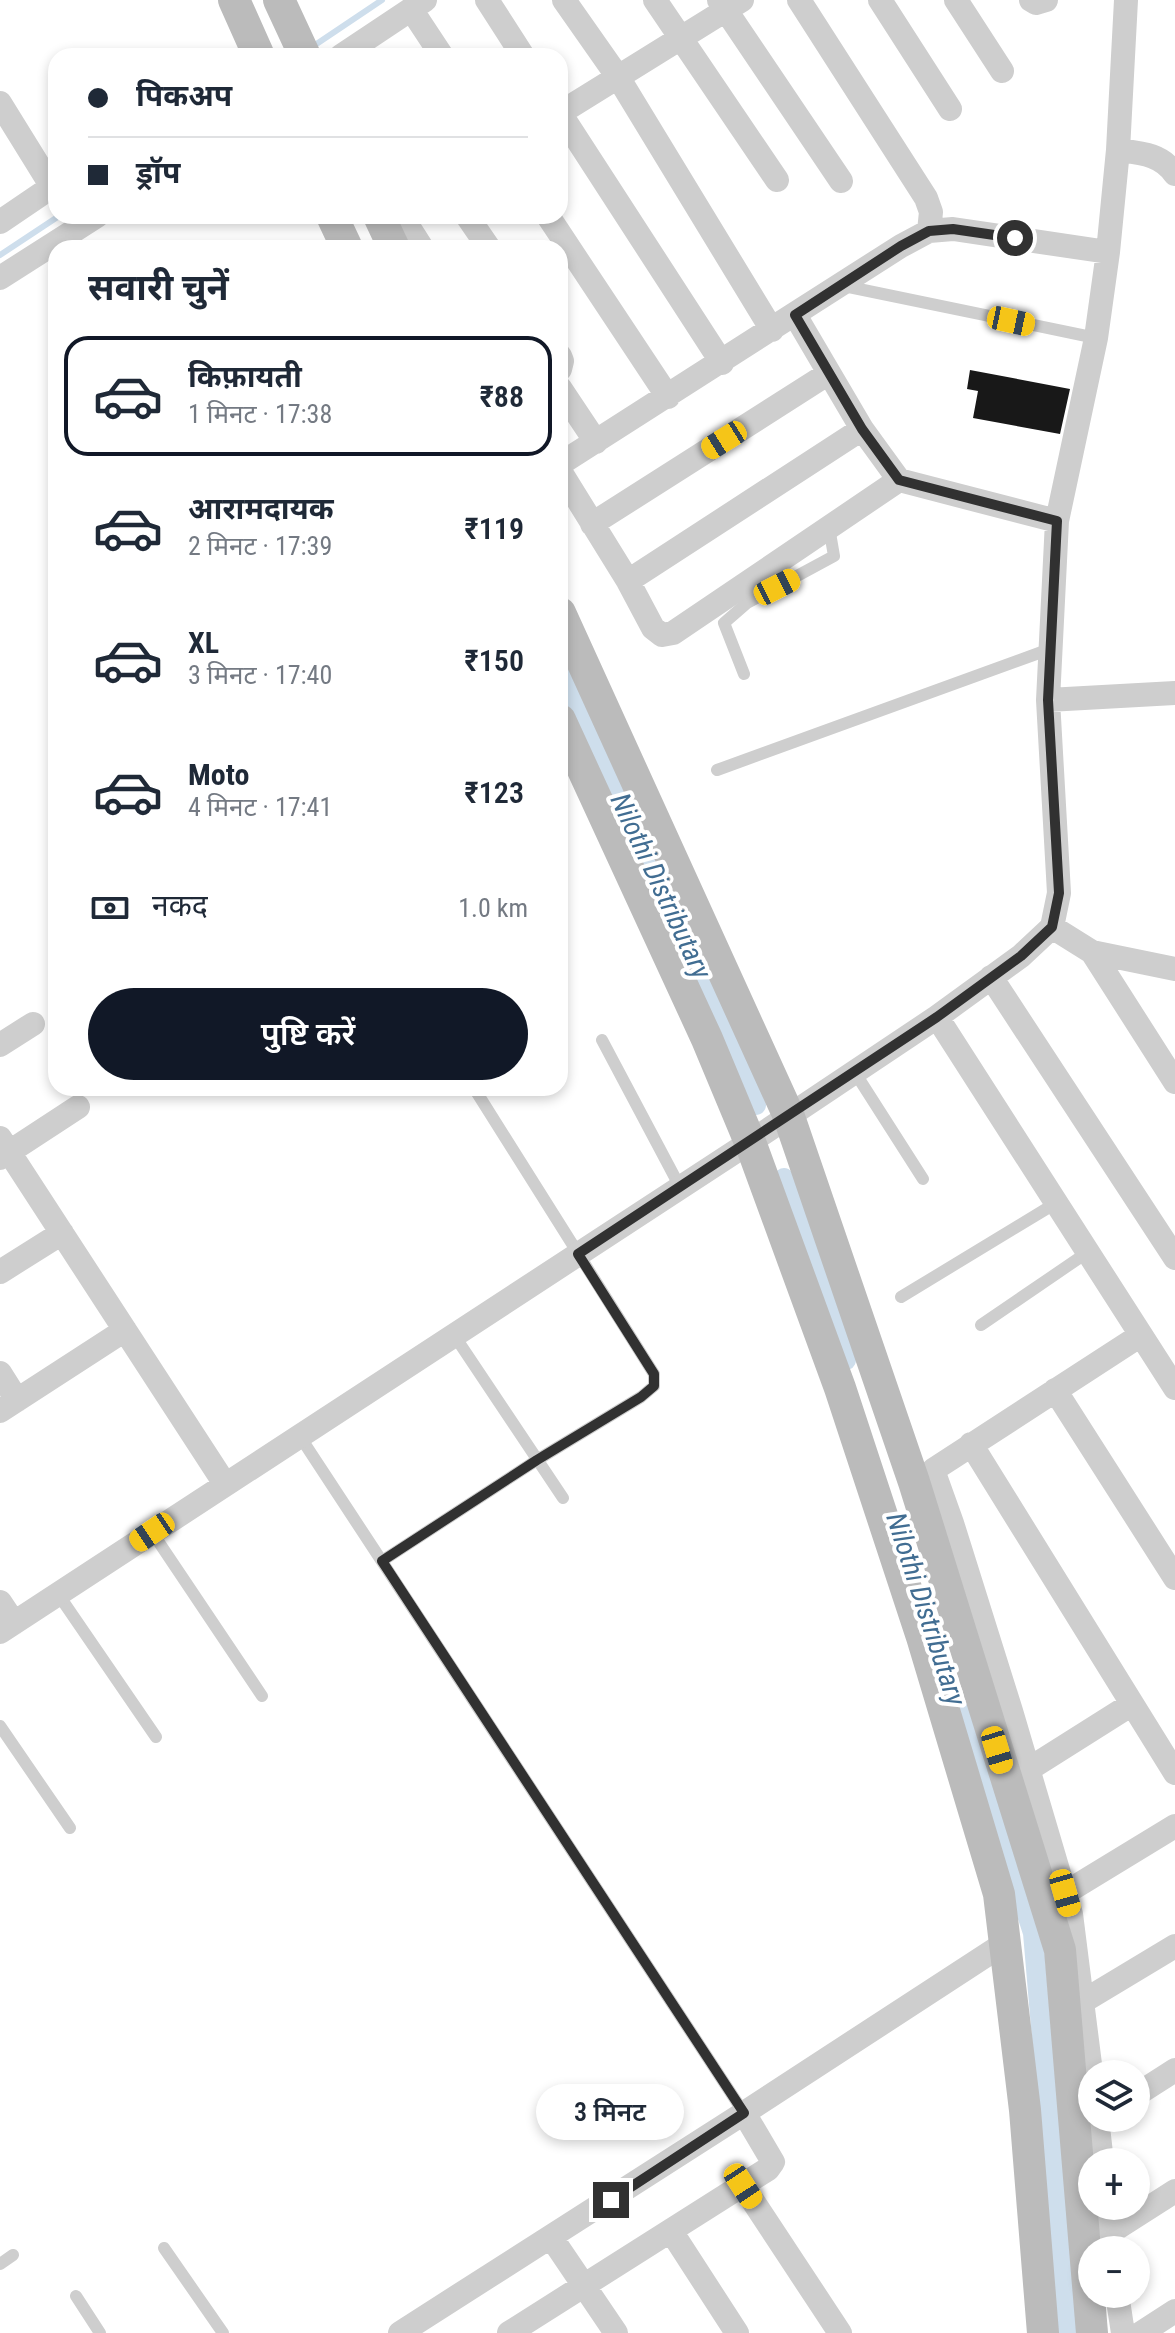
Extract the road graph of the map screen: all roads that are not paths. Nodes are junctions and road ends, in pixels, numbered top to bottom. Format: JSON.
{"nodes":[{"id":1,"x":234,"y":0,"type":"edge"},
{"id":2,"x":279,"y":0,"type":"edge"},
{"id":3,"x":487,"y":0,"type":"edge"},
{"id":4,"x":564,"y":0,"type":"edge"},
{"id":5,"x":655,"y":0,"type":"edge"},
{"id":6,"x":799,"y":0,"type":"edge"},
{"id":7,"x":880,"y":0,"type":"edge"},
{"id":8,"x":956,"y":0,"type":"edge"},
{"id":9,"x":1031,"y":0,"type":"edge"},
{"id":10,"x":1046,"y":0,"type":"edge"},
{"id":11,"x":1126,"y":0,"type":"edge"},
{"id":12,"x":729,"y":3,"type":"edge"},
{"id":13,"x":418,"y":5,"type":"edge"},
{"id":14,"x":680,"y":38,"type":"junction"},
{"id":15,"x":300,"y":46,"type":"edge"},
{"id":16,"x":248,"y":48,"type":"edge"},
{"id":17,"x":361,"y":48,"type":"edge"},
{"id":18,"x":438,"y":48,"type":"edge"},
{"id":19,"x":518,"y":48,"type":"edge"},
{"id":20,"x":1002,"y":71,"type":"dead end"},
{"id":21,"x":618,"y":77,"type":"junction"},
{"id":22,"x":0,"y":103,"type":"edge"},
{"id":23,"x":568,"y":108,"type":"edge"},
{"id":24,"x":950,"y":109,"type":"dead end"},
{"id":25,"x":568,"y":125,"type":"edge"},
{"id":26,"x":1118,"y":150,"type":"junction"},
{"id":27,"x":1175,"y":174,"type":"edge"},
{"id":28,"x":48,"y":176,"type":"edge"},
{"id":29,"x":777,"y":180,"type":"dead end"},
{"id":30,"x":841,"y":181,"type":"dead end"},
{"id":31,"x":48,"y":189,"type":"edge"},
{"id":32,"x":0,"y":222,"type":"edge"},
{"id":33,"x":84,"y":224,"type":"edge"},
{"id":34,"x":929,"y":231,"type":"junction"},
{"id":35,"x":59,"y":240,"type":"edge"},
{"id":36,"x":568,"y":246,"type":"edge"},
{"id":37,"x":48,"y":247,"type":"edge"},
{"id":38,"x":1108,"y":252,"type":"junction"},
{"id":39,"x":0,"y":278,"type":"edge"},
{"id":40,"x":841,"y":285,"type":"junction"},
{"id":41,"x":795,"y":315,"type":"junction"},
{"id":42,"x":772,"y":330,"type":"junction"},
{"id":43,"x":1096,"y":338,"type":"junction"},
{"id":44,"x":722,"y":363,"type":"junction"},
{"id":45,"x":829,"y":373,"type":"junction"},
{"id":46,"x":668,"y":397,"type":"junction"},
{"id":47,"x":568,"y":400,"type":"edge"},
{"id":48,"x":862,"y":429,"type":"junction"},
{"id":49,"x":596,"y":442,"type":"junction"},
{"id":50,"x":568,"y":459,"type":"edge"},
{"id":51,"x":899,"y":480,"type":"junction"},
{"id":52,"x":568,"y":484,"type":"edge"},
{"id":53,"x":1057,"y":521,"type":"junction"},
{"id":54,"x":592,"y":524,"type":"junction"},
{"id":55,"x":829,"y":527,"type":"junction"},
{"id":56,"x":628,"y":581,"type":"junction"},
{"id":57,"x":568,"y":631,"type":"edge"},
{"id":58,"x":1050,"y":649,"type":"junction"},
{"id":59,"x":744,"y":674,"type":"dead end"},
{"id":60,"x":1175,"y":693,"type":"edge"},
{"id":61,"x":1048,"y":700,"type":"junction"},
{"id":62,"x":568,"y":737,"type":"edge"},
{"id":63,"x":717,"y":770,"type":"dead end"},
{"id":64,"x":1052,"y":927,"type":"junction"},
{"id":65,"x":1092,"y":952,"type":"junction"},
{"id":66,"x":1175,"y":969,"type":"edge"},
{"id":67,"x":991,"y":977,"type":"junction"},
{"id":68,"x":937,"y":1017,"type":"junction"},
{"id":69,"x":33,"y":1024,"type":"dead end"},
{"id":70,"x":602,"y":1040,"type":"dead end"},
{"id":71,"x":0,"y":1045,"type":"edge"},
{"id":72,"x":854,"y":1071,"type":"junction"},
{"id":73,"x":1175,"y":1082,"type":"edge"},
{"id":74,"x":479,"y":1096,"type":"edge"},
{"id":75,"x":78,"y":1107,"type":"dead end"},
{"id":76,"x":788,"y":1114,"type":"junction"},
{"id":77,"x":750,"y":1142,"type":"junction"},
{"id":78,"x":3,"y":1149,"type":"edge"},
{"id":79,"x":923,"y":1179,"type":"dead end"},
{"id":80,"x":680,"y":1187,"type":"junction"},
{"id":81,"x":1056,"y":1203,"type":"junction"},
{"id":82,"x":62,"y":1233,"type":"junction"},
{"id":83,"x":1088,"y":1252,"type":"junction"},
{"id":84,"x":578,"y":1254,"type":"junction"},
{"id":85,"x":1175,"y":1258,"type":"edge"},
{"id":86,"x":0,"y":1272,"type":"edge"},
{"id":87,"x":901,"y":1297,"type":"dead end"},
{"id":88,"x":981,"y":1325,"type":"dead end"},
{"id":89,"x":125,"y":1330,"type":"junction"},
{"id":90,"x":454,"y":1335,"type":"junction"},
{"id":91,"x":1141,"y":1335,"type":"junction"},
{"id":92,"x":0,"y":1373,"type":"edge"},
{"id":93,"x":1175,"y":1388,"type":"edge"},
{"id":94,"x":1055,"y":1390,"type":"junction"},
{"id":95,"x":9,"y":1406,"type":"edge"},
{"id":96,"x":299,"y":1435,"type":"junction"},
{"id":97,"x":971,"y":1444,"type":"junction"},
{"id":98,"x":537,"y":1460,"type":"junction"},
{"id":99,"x":924,"y":1476,"type":"junction"},
{"id":100,"x":225,"y":1484,"type":"junction"},
{"id":101,"x":563,"y":1498,"type":"dead end"},
{"id":102,"x":152,"y":1532,"type":"junction"},
{"id":103,"x":382,"y":1561,"type":"junction"},
{"id":104,"x":1175,"y":1578,"type":"edge"},
{"id":105,"x":58,"y":1594,"type":"junction"},
{"id":106,"x":0,"y":1602,"type":"edge"},
{"id":107,"x":7,"y":1627,"type":"edge"},
{"id":108,"x":262,"y":1696,"type":"dead end"},
{"id":109,"x":1132,"y":1704,"type":"junction"},
{"id":110,"x":0,"y":1726,"type":"edge"},
{"id":111,"x":156,"y":1737,"type":"dead end"},
{"id":112,"x":1029,"y":1769,"type":"junction"},
{"id":113,"x":1175,"y":1773,"type":"edge"},
{"id":114,"x":1175,"y":1826,"type":"edge"},
{"id":115,"x":70,"y":1828,"type":"dead end"},
{"id":116,"x":1065,"y":1893,"type":"junction"},
{"id":117,"x":1005,"y":1943,"type":"junction"},
{"id":118,"x":1175,"y":1946,"type":"edge"},
{"id":119,"x":1082,"y":2002,"type":"junction"},
{"id":120,"x":1089,"y":2060,"type":"edge"},
{"id":121,"x":1175,"y":2070,"type":"edge"},
{"id":122,"x":1150,"y":2086,"type":"edge"},
{"id":123,"x":744,"y":2113,"type":"junction"},
{"id":124,"x":743,"y":2186,"type":"junction"},
{"id":125,"x":1175,"y":2191,"type":"edge"},
{"id":126,"x":671,"y":2231,"type":"junction"},
{"id":127,"x":1118,"y":2236,"type":"edge"},
{"id":128,"x":551,"y":2237,"type":"junction"},
{"id":129,"x":164,"y":2248,"type":"dead end"},
{"id":130,"x":13,"y":2255,"type":"dead end"},
{"id":131,"x":0,"y":2264,"type":"edge"},
{"id":132,"x":584,"y":2284,"type":"junction"},
{"id":133,"x":76,"y":2296,"type":"dead end"},
{"id":134,"x":1119,"y":2308,"type":"edge"},
{"id":135,"x":1175,"y":2311,"type":"edge"},
{"id":136,"x":1098,"y":2329,"type":"edge"},
{"id":137,"x":100,"y":2333,"type":"edge"},
{"id":138,"x":223,"y":2333,"type":"edge"},
{"id":139,"x":400,"y":2333,"type":"edge"},
{"id":140,"x":509,"y":2333,"type":"edge"},
{"id":141,"x":616,"y":2333,"type":"edge"},
{"id":142,"x":737,"y":2333,"type":"edge"},
{"id":143,"x":840,"y":2333,"type":"edge"},
{"id":144,"x":1043,"y":2333,"type":"edge"},
{"id":145,"x":1123,"y":2333,"type":"edge"},
{"id":146,"x":1141,"y":2333,"type":"edge"}],
"edges":[{"from":1,"to":16,"type":"street"},
{"from":2,"to":15,"type":"street"},
{"from":3,"to":19,"type":"street"},
{"from":4,"to":21,"type":"street"},
{"from":5,"to":14,"type":"street"},
{"from":6,"to":34,"type":"street"},
{"from":7,"to":24,"type":"street"},
{"from":8,"to":20,"type":"street"},
{"from":9,"to":10,"type":"street"},
{"from":11,"to":26,"type":"street"},
{"from":12,"to":14,"type":"street"},
{"from":12,"to":30,"type":"street"},
{"from":13,"to":17,"type":"street"},
{"from":13,"to":18,"type":"street"},
{"from":14,"to":21,"type":"street"},
{"from":14,"to":29,"type":"street"},
{"from":21,"to":23,"type":"street"},
{"from":21,"to":42,"type":"street"},
{"from":22,"to":28,"type":"street"},
{"from":25,"to":44,"type":"street"},
{"from":26,"to":27,"type":"street"},
{"from":26,"to":38,"type":"street"},
{"from":31,"to":32,"type":"street"},
{"from":33,"to":35,"type":"street"},
{"from":34,"to":38,"type":"street"},
{"from":34,"to":40,"type":"street"},
{"from":36,"to":46,"type":"street"},
{"from":37,"to":39,"type":"street"},
{"from":38,"to":43,"type":"street"},
{"from":40,"to":41,"type":"street"},
{"from":40,"to":43,"type":"lane"},
{"from":41,"to":42,"type":"street"},
{"from":41,"to":45,"type":"street"},
{"from":42,"to":44,"type":"street"},
{"from":43,"to":53,"type":"street"},
{"from":44,"to":46,"type":"street"},
{"from":45,"to":48,"type":"street"},
{"from":45,"to":54,"type":"street"},
{"from":46,"to":49,"type":"street"},
{"from":47,"to":49,"type":"street"},
{"from":48,"to":51,"type":"street"},
{"from":48,"to":56,"type":"street"},
{"from":49,"to":50,"type":"street"},
{"from":51,"to":53,"type":"street"},
{"from":51,"to":55,"type":"street"},
{"from":52,"to":54,"type":"street"},
{"from":53,"to":58,"type":"street"},
{"from":54,"to":56,"type":"street"},
{"from":55,"to":56,"type":"street"},
{"from":55,"to":59,"type":"lane"},
{"from":57,"to":76,"type":"street"},
{"from":58,"to":61,"type":"street"},
{"from":58,"to":63,"type":"lane"},
{"from":60,"to":61,"type":"street"},
{"from":61,"to":64,"type":"street"},
{"from":62,"to":77,"type":"street"},
{"from":64,"to":65,"type":"street"},
{"from":64,"to":67,"type":"street"},
{"from":65,"to":66,"type":"street"},
{"from":65,"to":73,"type":"street"},
{"from":67,"to":68,"type":"street"},
{"from":67,"to":85,"type":"street"},
{"from":68,"to":72,"type":"street"},
{"from":68,"to":81,"type":"street"},
{"from":69,"to":71,"type":"street"},
{"from":70,"to":80,"type":"lane"},
{"from":72,"to":76,"type":"street"},
{"from":72,"to":79,"type":"lane"},
{"from":74,"to":84,"type":"lane"},
{"from":75,"to":78,"type":"street"},
{"from":76,"to":77,"type":"street"},
{"from":76,"to":99,"type":"street"},
{"from":77,"to":80,"type":"street"},
{"from":77,"to":117,"type":"street"},
{"from":78,"to":82,"type":"street"},
{"from":80,"to":84,"type":"street"},
{"from":81,"to":83,"type":"street"},
{"from":81,"to":87,"type":"lane"},
{"from":82,"to":86,"type":"street"},
{"from":82,"to":89,"type":"street"},
{"from":83,"to":88,"type":"lane"},
{"from":83,"to":91,"type":"street"},
{"from":84,"to":90,"type":"street"},
{"from":84,"to":98,"type":"lane"},
{"from":89,"to":95,"type":"street"},
{"from":89,"to":100,"type":"street"},
{"from":90,"to":96,"type":"street"},
{"from":90,"to":98,"type":"lane"},
{"from":91,"to":93,"type":"street"},
{"from":91,"to":94,"type":"street"},
{"from":92,"to":95,"type":"street"},
{"from":94,"to":97,"type":"street"},
{"from":94,"to":104,"type":"street"},
{"from":96,"to":100,"type":"street"},
{"from":96,"to":103,"type":"lane"},
{"from":97,"to":99,"type":"street"},
{"from":97,"to":109,"type":"street"},
{"from":98,"to":101,"type":"lane"},
{"from":98,"to":103,"type":"lane"},
{"from":99,"to":112,"type":"street"},
{"from":99,"to":136,"type":"street"},
{"from":100,"to":102,"type":"street"},
{"from":102,"to":105,"type":"street"},
{"from":102,"to":108,"type":"lane"},
{"from":103,"to":123,"type":"lane"},
{"from":105,"to":107,"type":"street"},
{"from":105,"to":111,"type":"lane"},
{"from":106,"to":107,"type":"street"},
{"from":109,"to":112,"type":"street"},
{"from":109,"to":113,"type":"street"},
{"from":110,"to":115,"type":"lane"},
{"from":112,"to":116,"type":"street"},
{"from":114,"to":116,"type":"street"},
{"from":116,"to":119,"type":"street"},
{"from":117,"to":123,"type":"street"},
{"from":117,"to":144,"type":"street"},
{"from":118,"to":119,"type":"street"},
{"from":119,"to":120,"type":"street"},
{"from":121,"to":122,"type":"street"},
{"from":123,"to":124,"type":"street"},
{"from":123,"to":128,"type":"street"},
{"from":124,"to":126,"type":"street"},
{"from":124,"to":143,"type":"street"},
{"from":125,"to":127,"type":"street"},
{"from":126,"to":132,"type":"street"},
{"from":126,"to":142,"type":"street"},
{"from":128,"to":132,"type":"street"},
{"from":128,"to":139,"type":"street"},
{"from":129,"to":138,"type":"lane"},
{"from":130,"to":131,"type":"lane"},
{"from":132,"to":140,"type":"street"},
{"from":132,"to":141,"type":"street"},
{"from":133,"to":137,"type":"lane"},
{"from":134,"to":145,"type":"street"},
{"from":135,"to":146,"type":"street"}]}
